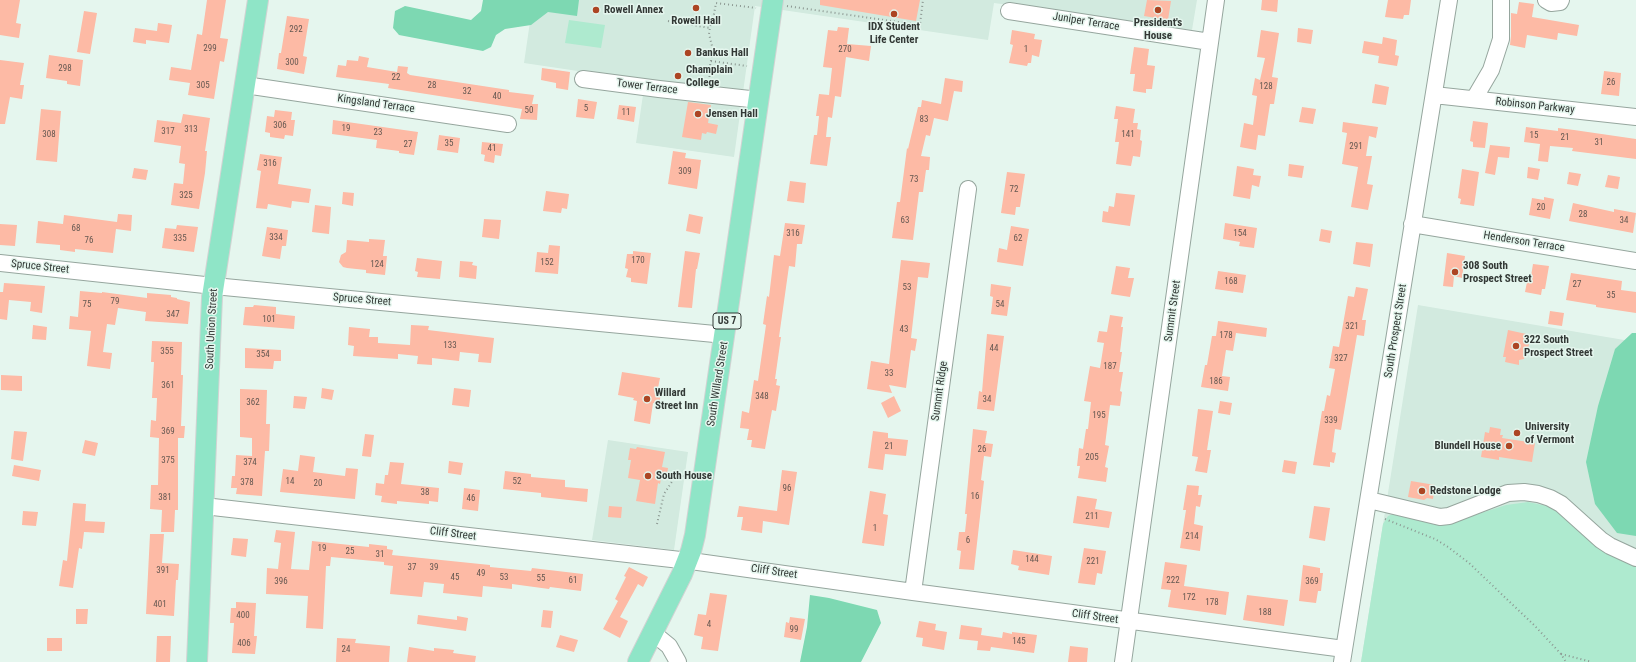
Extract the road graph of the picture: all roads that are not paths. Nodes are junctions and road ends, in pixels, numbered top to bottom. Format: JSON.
{"nodes":[{"id":1,"x":258,"y":0,"type":"edge"},
{"id":2,"x":1216,"y":0,"type":"edge"},
{"id":3,"x":1449,"y":0,"type":"edge"},
{"id":4,"x":1502,"y":0,"type":"edge"},
{"id":5,"x":1546,"y":0,"type":"edge"},
{"id":6,"x":1561,"y":0,"type":"edge"},
{"id":7,"x":772,"y":5,"type":"edge"},
{"id":8,"x":1009,"y":11,"type":"dead end"},
{"id":9,"x":1210,"y":42,"type":"junction"},
{"id":10,"x":583,"y":78,"type":"dead end"},
{"id":11,"x":245,"y":85,"type":"junction"},
{"id":12,"x":1434,"y":95,"type":"junction"},
{"id":13,"x":1474,"y":99,"type":"junction"},
{"id":14,"x":759,"y":100,"type":"junction"},
{"id":15,"x":1636,"y":117,"type":"edge"},
{"id":16,"x":508,"y":124,"type":"dead end"},
{"id":17,"x":968,"y":189,"type":"dead end"},
{"id":18,"x":1412,"y":224,"type":"junction"},
{"id":19,"x":1636,"y":260,"type":"edge"},
{"id":20,"x":0,"y":263,"type":"edge"},
{"id":21,"x":214,"y":286,"type":"junction"},
{"id":22,"x":725,"y":335,"type":"junction"},
{"id":23,"x":1369,"y":500,"type":"junction"},
{"id":24,"x":204,"y":506,"type":"junction"},
{"id":25,"x":1636,"y":558,"type":"edge"},
{"id":26,"x":688,"y":560,"type":"junction"},
{"id":27,"x":913,"y":592,"type":"junction"},
{"id":28,"x":1128,"y":621,"type":"junction"},
{"id":29,"x":652,"y":633,"type":"junction"},
{"id":30,"x":1343,"y":656,"type":"edge"},
{"id":31,"x":197,"y":662,"type":"edge"},
{"id":32,"x":638,"y":662,"type":"edge"},
{"id":33,"x":678,"y":662,"type":"edge"},
{"id":34,"x":1122,"y":662,"type":"edge"}],
"edges":[{"from":1,"to":11,"type":"main road","name":"South Union Street"},
{"from":2,"to":9,"type":"street","name":"Summit Street"},
{"from":3,"to":12,"type":"street","name":"South Prospect Street"},
{"from":4,"to":13,"type":"street"},
{"from":5,"to":6,"type":"street"},
{"from":7,"to":14,"type":"main road","name":"South Willard Street","number":"US 7"},
{"from":8,"to":9,"type":"street","name":"Juniper Terrace"},
{"from":9,"to":28,"type":"street","name":"Summit Street"},
{"from":10,"to":14,"type":"street","name":"Tower Terrace"},
{"from":11,"to":16,"type":"street","name":"Kingsland Terrace"},
{"from":11,"to":21,"type":"main road","name":"South Union Street"},
{"from":12,"to":13,"type":"street","name":"Robinson Parkway"},
{"from":12,"to":18,"type":"street","name":"South Prospect Street"},
{"from":13,"to":15,"type":"street","name":"Robinson Parkway"},
{"from":14,"to":22,"type":"main road","name":"South Willard Street","number":"US 7"},
{"from":17,"to":27,"type":"street","name":"Summit Ridge"},
{"from":18,"to":19,"type":"street","name":"Henderson Terrace"},
{"from":18,"to":23,"type":"street","name":"South Prospect Street"},
{"from":20,"to":21,"type":"street","name":"Spruce Street"},
{"from":21,"to":22,"type":"street","name":"Spruce Street"},
{"from":21,"to":24,"type":"main road","name":"South Union Street"},
{"from":22,"to":26,"type":"main road","name":"South Willard Street","number":"US 7"},
{"from":23,"to":25,"type":"street"},
{"from":23,"to":30,"type":"street","name":"South Prospect Street"},
{"from":24,"to":26,"type":"street","name":"Cliff Street"},
{"from":24,"to":31,"type":"main road","name":"South Union Street"},
{"from":26,"to":27,"type":"street","name":"Cliff Street"},
{"from":26,"to":29,"type":"main road","name":"South Willard Street","number":"US 7"},
{"from":27,"to":28,"type":"street","name":"Cliff Street"},
{"from":28,"to":30,"type":"street","name":"Cliff Street"},
{"from":28,"to":34,"type":"street","name":"Summit Street"},
{"from":29,"to":32,"type":"main road","name":"South Willard Street","number":"US 7"},
{"from":29,"to":33,"type":"street"}]}
